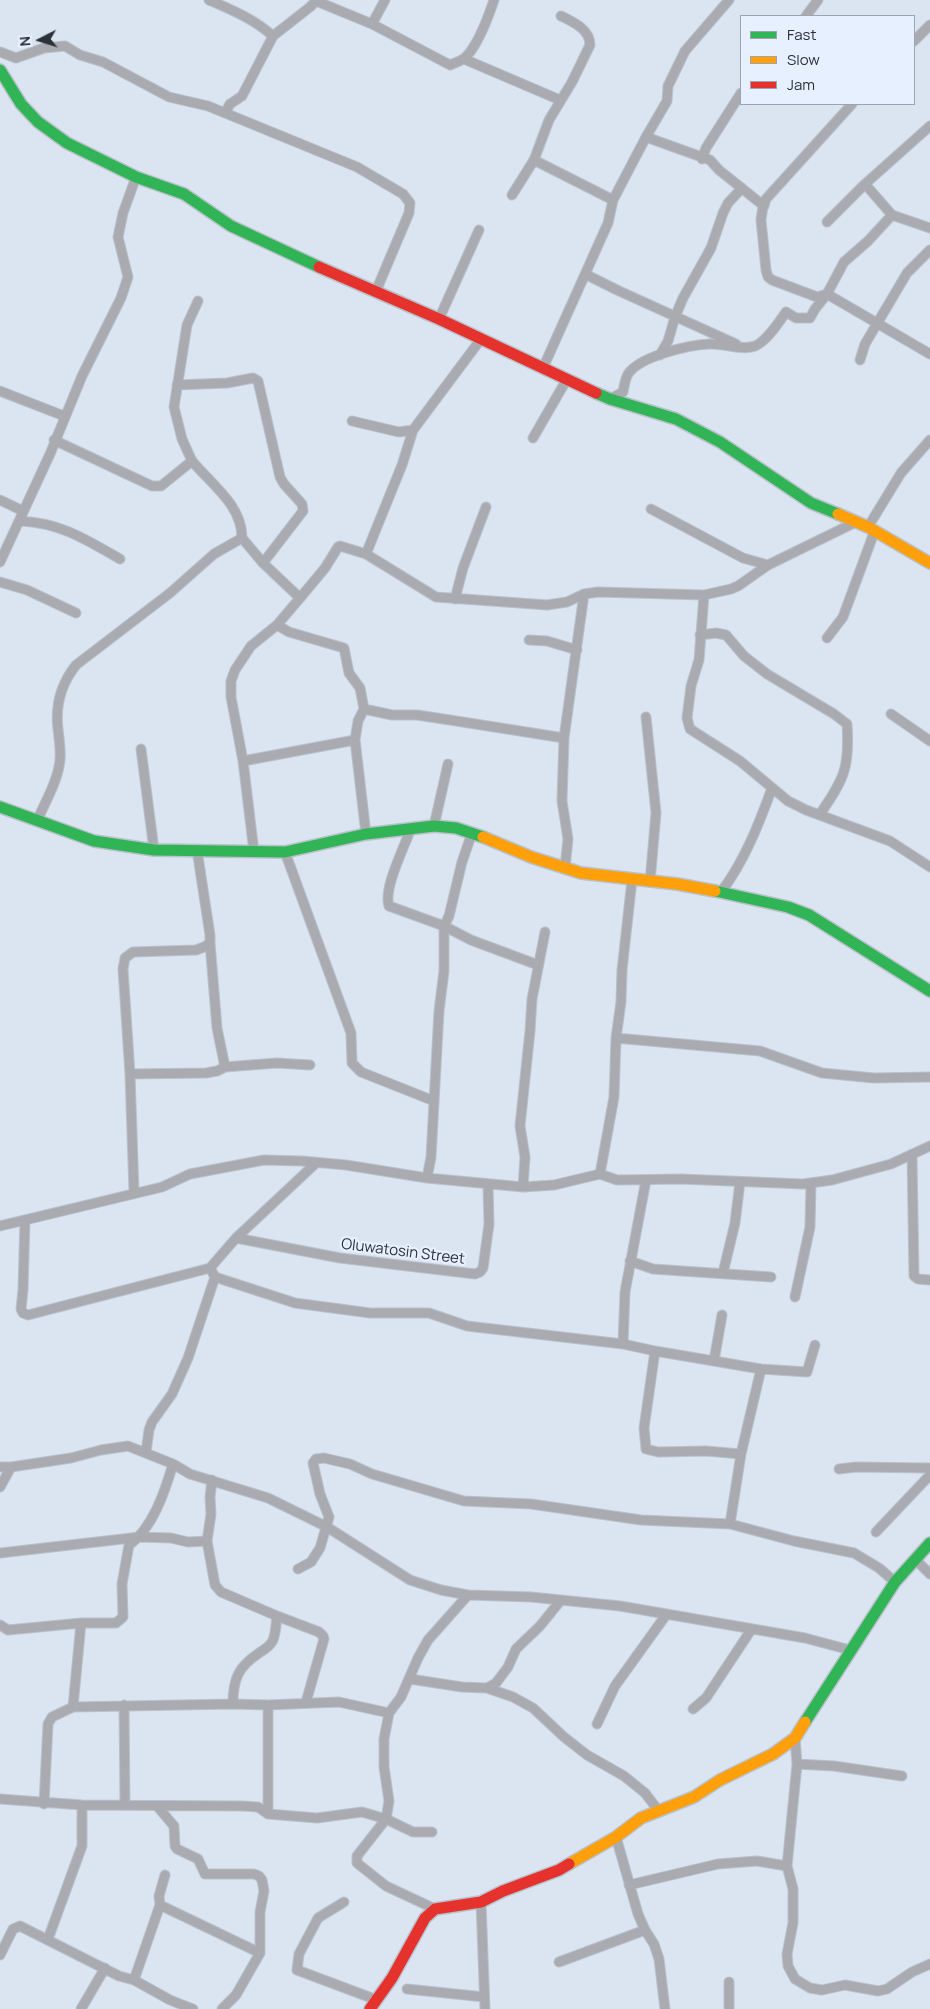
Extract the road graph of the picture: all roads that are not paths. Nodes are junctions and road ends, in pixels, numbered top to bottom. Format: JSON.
{"nodes":[{"id":1,"x":209,"y":0,"type":"edge"},
{"id":2,"x":385,"y":0,"type":"edge"},
{"id":3,"x":494,"y":0,"type":"edge"},
{"id":4,"x":729,"y":0,"type":"edge"},
{"id":5,"x":818,"y":0,"type":"edge"},
{"id":6,"x":329,"y":2,"type":"edge"},
{"id":7,"x":807,"y":15,"type":"edge"},
{"id":8,"x":561,"y":16,"type":"dead end"},
{"id":9,"x":372,"y":24,"type":"junction"},
{"id":10,"x":930,"y":24,"type":"edge"},
{"id":11,"x":273,"y":36,"type":"junction"},
{"id":12,"x":915,"y":40,"type":"edge"},
{"id":13,"x":0,"y":52,"type":"edge"},
{"id":14,"x":464,"y":59,"type":"junction"},
{"id":15,"x":0,"y":70,"type":"edge"},
{"id":16,"x":740,"y":95,"type":"edge"},
{"id":17,"x":560,"y":100,"type":"junction"},
{"id":18,"x":851,"y":105,"type":"edge"},
{"id":19,"x":225,"y":114,"type":"junction"},
{"id":20,"x":930,"y":126,"type":"edge"},
{"id":21,"x":646,"y":137,"type":"junction"},
{"id":22,"x":702,"y":159,"type":"junction"},
{"id":23,"x":534,"y":160,"type":"junction"},
{"id":24,"x":136,"y":177,"type":"junction"},
{"id":25,"x":865,"y":184,"type":"junction"},
{"id":26,"x":742,"y":188,"type":"junction"},
{"id":27,"x":512,"y":195,"type":"dead end"},
{"id":28,"x":613,"y":200,"type":"junction"},
{"id":29,"x":764,"y":206,"type":"junction"},
{"id":30,"x":892,"y":215,"type":"junction"},
{"id":31,"x":827,"y":222,"type":"dead end"},
{"id":32,"x":930,"y":228,"type":"edge"},
{"id":33,"x":479,"y":230,"type":"dead end"},
{"id":34,"x":930,"y":250,"type":"edge"},
{"id":35,"x":584,"y":274,"type":"junction"},
{"id":36,"x":376,"y":291,"type":"junction"},
{"id":37,"x":828,"y":294,"type":"junction"},
{"id":38,"x":198,"y":301,"type":"dead end"},
{"id":39,"x":675,"y":317,"type":"junction"},
{"id":40,"x":439,"y":319,"type":"junction"},
{"id":41,"x":877,"y":323,"type":"junction"},
{"id":42,"x":481,"y":339,"type":"junction"},
{"id":43,"x":743,"y":347,"type":"junction"},
{"id":44,"x":930,"y":354,"type":"edge"},
{"id":45,"x":660,"y":355,"type":"junction"},
{"id":46,"x":860,"y":360,"type":"dead end"},
{"id":47,"x":543,"y":368,"type":"junction"},
{"id":48,"x":567,"y":379,"type":"junction"},
{"id":49,"x":177,"y":385,"type":"junction"},
{"id":50,"x":0,"y":391,"type":"edge"},
{"id":51,"x":610,"y":399,"type":"junction"},
{"id":52,"x":64,"y":416,"type":"junction"},
{"id":53,"x":352,"y":421,"type":"dead end"},
{"id":54,"x":413,"y":430,"type":"junction"},
{"id":55,"x":533,"y":438,"type":"dead end"},
{"id":56,"x":54,"y":440,"type":"junction"},
{"id":57,"x":930,"y":440,"type":"edge"},
{"id":58,"x":192,"y":462,"type":"junction"},
{"id":59,"x":0,"y":500,"type":"edge"},
{"id":60,"x":486,"y":507,"type":"dead end"},
{"id":61,"x":651,"y":509,"type":"dead end"},
{"id":62,"x":24,"y":511,"type":"junction"},
{"id":63,"x":20,"y":520,"type":"junction"},
{"id":64,"x":856,"y":522,"type":"junction"},
{"id":65,"x":871,"y":528,"type":"junction"},
{"id":66,"x":242,"y":538,"type":"junction"},
{"id":67,"x":366,"y":554,"type":"junction"},
{"id":68,"x":120,"y":559,"type":"dead end"},
{"id":69,"x":0,"y":562,"type":"edge"},
{"id":70,"x":263,"y":563,"type":"junction"},
{"id":71,"x":930,"y":563,"type":"edge"},
{"id":72,"x":768,"y":564,"type":"junction"},
{"id":73,"x":0,"y":582,"type":"edge"},
{"id":74,"x":584,"y":594,"type":"junction"},
{"id":75,"x":704,"y":595,"type":"junction"},
{"id":76,"x":300,"y":598,"type":"junction"},
{"id":77,"x":455,"y":599,"type":"junction"},
{"id":78,"x":76,"y":612,"type":"dead end"},
{"id":79,"x":277,"y":625,"type":"junction"},
{"id":80,"x":700,"y":636,"type":"junction"},
{"id":81,"x":826,"y":638,"type":"dead end"},
{"id":82,"x":529,"y":640,"type":"dead end"},
{"id":83,"x":577,"y":650,"type":"junction"},
{"id":84,"x":364,"y":709,"type":"junction"},
{"id":85,"x":891,"y":714,"type":"dead end"},
{"id":86,"x":646,"y":717,"type":"dead end"},
{"id":87,"x":564,"y":738,"type":"junction"},
{"id":88,"x":355,"y":740,"type":"junction"},
{"id":89,"x":930,"y":741,"type":"edge"},
{"id":90,"x":141,"y":749,"type":"dead end"},
{"id":91,"x":243,"y":761,"type":"junction"},
{"id":92,"x":448,"y":764,"type":"dead end"},
{"id":93,"x":772,"y":788,"type":"junction"},
{"id":94,"x":0,"y":807,"type":"edge"},
{"id":95,"x":820,"y":814,"type":"junction"},
{"id":96,"x":37,"y":821,"type":"junction"},
{"id":97,"x":434,"y":826,"type":"junction"},
{"id":98,"x":411,"y":828,"type":"junction"},
{"id":99,"x":472,"y":833,"type":"junction"},
{"id":100,"x":366,"y":834,"type":"junction"},
{"id":101,"x":154,"y":850,"type":"junction"},
{"id":102,"x":197,"y":850,"type":"junction"},
{"id":103,"x":254,"y":852,"type":"junction"},
{"id":104,"x":285,"y":852,"type":"junction"},
{"id":105,"x":930,"y":867,"type":"edge"},
{"id":106,"x":566,"y":868,"type":"junction"},
{"id":107,"x":632,"y":880,"type":"junction"},
{"id":108,"x":650,"y":882,"type":"junction"},
{"id":109,"x":720,"y":892,"type":"junction"},
{"id":110,"x":444,"y":926,"type":"junction"},
{"id":111,"x":545,"y":932,"type":"dead end"},
{"id":112,"x":210,"y":943,"type":"junction"},
{"id":113,"x":538,"y":964,"type":"junction"},
{"id":114,"x":930,"y":991,"type":"edge"},
{"id":115,"x":616,"y":1038,"type":"junction"},
{"id":116,"x":310,"y":1065,"type":"dead end"},
{"id":117,"x":225,"y":1066,"type":"junction"},
{"id":118,"x":130,"y":1074,"type":"junction"},
{"id":119,"x":930,"y":1077,"type":"edge"},
{"id":120,"x":434,"y":1101,"type":"junction"},
{"id":121,"x":930,"y":1146,"type":"edge"},
{"id":122,"x":912,"y":1154,"type":"junction"},
{"id":123,"x":316,"y":1163,"type":"junction"},
{"id":124,"x":600,"y":1174,"type":"junction"},
{"id":125,"x":427,"y":1178,"type":"junction"},
{"id":126,"x":646,"y":1180,"type":"junction"},
{"id":127,"x":740,"y":1182,"type":"junction"},
{"id":128,"x":811,"y":1183,"type":"junction"},
{"id":129,"x":488,"y":1184,"type":"junction"},
{"id":130,"x":523,"y":1187,"type":"junction"},
{"id":131,"x":134,"y":1192,"type":"junction"},
{"id":132,"x":24,"y":1220,"type":"junction"},
{"id":133,"x":0,"y":1226,"type":"edge"},
{"id":134,"x":236,"y":1238,"type":"junction"},
{"id":135,"x":630,"y":1261,"type":"junction"},
{"id":136,"x":210,"y":1268,"type":"junction"},
{"id":137,"x":722,"y":1273,"type":"junction"},
{"id":138,"x":771,"y":1277,"type":"dead end"},
{"id":139,"x":215,"y":1278,"type":"junction"},
{"id":140,"x":930,"y":1280,"type":"edge"},
{"id":141,"x":795,"y":1297,"type":"dead end"},
{"id":142,"x":722,"y":1315,"type":"dead end"},
{"id":143,"x":623,"y":1344,"type":"junction"},
{"id":144,"x":814,"y":1345,"type":"dead end"},
{"id":145,"x":655,"y":1351,"type":"junction"},
{"id":146,"x":714,"y":1361,"type":"junction"},
{"id":147,"x":762,"y":1369,"type":"junction"},
{"id":148,"x":146,"y":1452,"type":"junction"},
{"id":149,"x":740,"y":1454,"type":"junction"},
{"id":150,"x":173,"y":1464,"type":"junction"},
{"id":151,"x":0,"y":1467,"type":"edge"},
{"id":152,"x":11,"y":1467,"type":"junction"},
{"id":153,"x":930,"y":1468,"type":"edge"},
{"id":154,"x":839,"y":1469,"type":"dead end"},
{"id":155,"x":930,"y":1474,"type":"edge"},
{"id":156,"x":212,"y":1480,"type":"junction"},
{"id":157,"x":0,"y":1487,"type":"edge"},
{"id":158,"x":730,"y":1524,"type":"junction"},
{"id":159,"x":327,"y":1527,"type":"junction"},
{"id":160,"x":876,"y":1532,"type":"dead end"},
{"id":161,"x":140,"y":1537,"type":"junction"},
{"id":162,"x":207,"y":1541,"type":"junction"},
{"id":163,"x":930,"y":1543,"type":"edge"},
{"id":164,"x":0,"y":1553,"type":"edge"},
{"id":165,"x":916,"y":1560,"type":"junction"},
{"id":166,"x":298,"y":1569,"type":"dead end"},
{"id":167,"x":930,"y":1574,"type":"edge"},
{"id":168,"x":895,"y":1582,"type":"junction"},
{"id":169,"x":468,"y":1595,"type":"junction"},
{"id":170,"x":561,"y":1600,"type":"junction"},
{"id":171,"x":666,"y":1615,"type":"junction"},
{"id":172,"x":277,"y":1616,"type":"junction"},
{"id":173,"x":81,"y":1623,"type":"junction"},
{"id":174,"x":0,"y":1626,"type":"edge"},
{"id":175,"x":751,"y":1630,"type":"junction"},
{"id":176,"x":850,"y":1650,"type":"junction"},
{"id":177,"x":410,"y":1679,"type":"junction"},
{"id":178,"x":487,"y":1688,"type":"junction"},
{"id":179,"x":306,"y":1702,"type":"junction"},
{"id":180,"x":233,"y":1704,"type":"junction"},
{"id":181,"x":124,"y":1705,"type":"junction"},
{"id":182,"x":268,"y":1705,"type":"junction"},
{"id":183,"x":73,"y":1707,"type":"junction"},
{"id":184,"x":694,"y":1709,"type":"dead end"},
{"id":185,"x":389,"y":1713,"type":"junction"},
{"id":186,"x":597,"y":1724,"type":"dead end"},
{"id":187,"x":795,"y":1738,"type":"junction"},
{"id":188,"x":797,"y":1764,"type":"junction"},
{"id":189,"x":902,"y":1776,"type":"dead end"},
{"id":190,"x":0,"y":1799,"type":"edge"},
{"id":191,"x":44,"y":1804,"type":"junction"},
{"id":192,"x":82,"y":1805,"type":"junction"},
{"id":193,"x":125,"y":1806,"type":"junction"},
{"id":194,"x":158,"y":1806,"type":"junction"},
{"id":195,"x":658,"y":1810,"type":"junction"},
{"id":196,"x":268,"y":1814,"type":"junction"},
{"id":197,"x":386,"y":1819,"type":"junction"},
{"id":198,"x":432,"y":1832,"type":"dead end"},
{"id":199,"x":616,"y":1837,"type":"junction"},
{"id":200,"x":787,"y":1866,"type":"junction"},
{"id":201,"x":166,"y":1874,"type":"dead end"},
{"id":202,"x":629,"y":1885,"type":"junction"},
{"id":203,"x":344,"y":1902,"type":"dead end"},
{"id":204,"x":481,"y":1902,"type":"junction"},
{"id":205,"x":160,"y":1905,"type":"junction"},
{"id":206,"x":435,"y":1909,"type":"junction"},
{"id":207,"x":645,"y":1930,"type":"junction"},
{"id":208,"x":48,"y":1939,"type":"junction"},
{"id":209,"x":260,"y":1952,"type":"junction"},
{"id":210,"x":0,"y":1955,"type":"edge"},
{"id":211,"x":559,"y":1962,"type":"dead end"},
{"id":212,"x":930,"y":1964,"type":"edge"},
{"id":213,"x":105,"y":1968,"type":"junction"},
{"id":214,"x":134,"y":1980,"type":"junction"},
{"id":215,"x":728,"y":1982,"type":"dead end"},
{"id":216,"x":407,"y":1989,"type":"dead end"},
{"id":217,"x":484,"y":1997,"type":"junction"},
{"id":218,"x":374,"y":2004,"type":"edge"},
{"id":219,"x":662,"y":2007,"type":"edge"},
{"id":220,"x":81,"y":2009,"type":"edge"},
{"id":221,"x":193,"y":2009,"type":"edge"},
{"id":222,"x":222,"y":2009,"type":"edge"},
{"id":223,"x":485,"y":2009,"type":"edge"},
{"id":224,"x":729,"y":2009,"type":"edge"}],
"edges":[{"from":1,"to":11,"type":"street"},
{"from":2,"to":9,"type":"street"},
{"from":3,"to":14,"type":"street"},
{"from":4,"to":21,"type":"street"},
{"from":5,"to":7,"type":"street"},
{"from":6,"to":9,"type":"street"},
{"from":6,"to":11,"type":"street"},
{"from":8,"to":17,"type":"street"},
{"from":9,"to":14,"type":"street"},
{"from":10,"to":12,"type":"street"},
{"from":11,"to":19,"type":"street"},
{"from":13,"to":19,"type":"street"},
{"from":14,"to":17,"type":"street"},
{"from":15,"to":24,"type":"street"},
{"from":16,"to":22,"type":"street"},
{"from":17,"to":23,"type":"street"},
{"from":18,"to":29,"type":"street"},
{"from":19,"to":36,"type":"street"},
{"from":20,"to":25,"type":"street"},
{"from":21,"to":22,"type":"street"},
{"from":21,"to":28,"type":"street"},
{"from":22,"to":26,"type":"street"},
{"from":23,"to":27,"type":"street"},
{"from":23,"to":28,"type":"street"},
{"from":24,"to":36,"type":"street"},
{"from":24,"to":52,"type":"street"},
{"from":25,"to":30,"type":"street"},
{"from":25,"to":31,"type":"street"},
{"from":26,"to":29,"type":"street"},
{"from":26,"to":39,"type":"street"},
{"from":28,"to":35,"type":"street"},
{"from":29,"to":37,"type":"street"},
{"from":30,"to":32,"type":"street"},
{"from":30,"to":37,"type":"street"},
{"from":33,"to":40,"type":"street"},
{"from":34,"to":41,"type":"street"},
{"from":35,"to":39,"type":"street"},
{"from":35,"to":47,"type":"street"},
{"from":36,"to":40,"type":"street"},
{"from":37,"to":41,"type":"street"},
{"from":37,"to":43,"type":"street"},
{"from":38,"to":49,"type":"street"},
{"from":39,"to":43,"type":"street"},
{"from":39,"to":45,"type":"street"},
{"from":40,"to":42,"type":"street"},
{"from":41,"to":44,"type":"street"},
{"from":41,"to":46,"type":"street"},
{"from":42,"to":47,"type":"street"},
{"from":42,"to":54,"type":"street"},
{"from":43,"to":45,"type":"street"},
{"from":45,"to":51,"type":"street"},
{"from":47,"to":48,"type":"street"},
{"from":48,"to":51,"type":"street"},
{"from":48,"to":55,"type":"street"},
{"from":49,"to":58,"type":"street"},
{"from":49,"to":70,"type":"street"},
{"from":50,"to":52,"type":"street"},
{"from":51,"to":64,"type":"street"},
{"from":52,"to":56,"type":"street"},
{"from":53,"to":54,"type":"street"},
{"from":54,"to":67,"type":"street"},
{"from":56,"to":58,"type":"street"},
{"from":56,"to":62,"type":"street"},
{"from":57,"to":65,"type":"street"},
{"from":58,"to":66,"type":"street"},
{"from":59,"to":62,"type":"street"},
{"from":60,"to":77,"type":"street"},
{"from":61,"to":72,"type":"street"},
{"from":62,"to":63,"type":"street"},
{"from":63,"to":68,"type":"street"},
{"from":63,"to":69,"type":"street"},
{"from":64,"to":65,"type":"street"},
{"from":64,"to":72,"type":"street"},
{"from":65,"to":71,"type":"street"},
{"from":65,"to":81,"type":"street"},
{"from":66,"to":70,"type":"street"},
{"from":66,"to":96,"type":"street"},
{"from":67,"to":76,"type":"street"},
{"from":67,"to":77,"type":"street"},
{"from":70,"to":76,"type":"street"},
{"from":72,"to":75,"type":"street"},
{"from":73,"to":78,"type":"street"},
{"from":74,"to":75,"type":"street"},
{"from":74,"to":77,"type":"street"},
{"from":74,"to":83,"type":"street"},
{"from":75,"to":80,"type":"street"},
{"from":76,"to":79,"type":"street"},
{"from":79,"to":84,"type":"street"},
{"from":79,"to":91,"type":"street"},
{"from":80,"to":93,"type":"street"},
{"from":80,"to":95,"type":"street"},
{"from":82,"to":83,"type":"street"},
{"from":83,"to":87,"type":"street"},
{"from":84,"to":87,"type":"street"},
{"from":84,"to":88,"type":"street"},
{"from":85,"to":89,"type":"street"},
{"from":86,"to":108,"type":"street"},
{"from":87,"to":106,"type":"street"},
{"from":88,"to":91,"type":"street"},
{"from":88,"to":100,"type":"street"},
{"from":90,"to":101,"type":"street"},
{"from":91,"to":103,"type":"street"},
{"from":92,"to":97,"type":"street"},
{"from":93,"to":95,"type":"street"},
{"from":93,"to":109,"type":"street"},
{"from":94,"to":96,"type":"street"},
{"from":95,"to":105,"type":"street"},
{"from":96,"to":101,"type":"street"},
{"from":97,"to":98,"type":"street"},
{"from":97,"to":99,"type":"street"},
{"from":98,"to":100,"type":"street"},
{"from":98,"to":110,"type":"street"},
{"from":99,"to":106,"type":"street"},
{"from":99,"to":110,"type":"street"},
{"from":100,"to":104,"type":"street"},
{"from":101,"to":102,"type":"street"},
{"from":102,"to":103,"type":"street"},
{"from":102,"to":112,"type":"street"},
{"from":103,"to":104,"type":"street"},
{"from":104,"to":120,"type":"street"},
{"from":106,"to":107,"type":"street"},
{"from":107,"to":108,"type":"street"},
{"from":107,"to":115,"type":"street"},
{"from":108,"to":109,"type":"street"},
{"from":109,"to":114,"type":"street"},
{"from":110,"to":113,"type":"street"},
{"from":110,"to":120,"type":"street"},
{"from":111,"to":113,"type":"street"},
{"from":112,"to":117,"type":"street"},
{"from":112,"to":118,"type":"street"},
{"from":113,"to":130,"type":"street"},
{"from":115,"to":119,"type":"street"},
{"from":115,"to":124,"type":"street"},
{"from":116,"to":117,"type":"street"},
{"from":117,"to":118,"type":"street"},
{"from":118,"to":131,"type":"street"},
{"from":120,"to":125,"type":"street"},
{"from":121,"to":122,"type":"street"},
{"from":122,"to":128,"type":"street"},
{"from":122,"to":140,"type":"street"},
{"from":123,"to":125,"type":"street"},
{"from":123,"to":131,"type":"street"},
{"from":123,"to":134,"type":"street"},
{"from":124,"to":126,"type":"street"},
{"from":124,"to":130,"type":"street"},
{"from":125,"to":129,"type":"street"},
{"from":126,"to":127,"type":"street"},
{"from":126,"to":135,"type":"street"},
{"from":127,"to":128,"type":"street"},
{"from":127,"to":137,"type":"street"},
{"from":128,"to":141,"type":"street"},
{"from":129,"to":130,"type":"street"},
{"from":129,"to":134,"type":"street","name":"Oluwatosin Street"},
{"from":131,"to":132,"type":"street"},
{"from":132,"to":133,"type":"street"},
{"from":132,"to":136,"type":"street"},
{"from":134,"to":136,"type":"street"},
{"from":135,"to":137,"type":"street"},
{"from":135,"to":143,"type":"street"},
{"from":136,"to":139,"type":"street"},
{"from":137,"to":138,"type":"street"},
{"from":139,"to":143,"type":"street"},
{"from":139,"to":148,"type":"street"},
{"from":142,"to":146,"type":"street"},
{"from":143,"to":145,"type":"street"},
{"from":144,"to":147,"type":"street"},
{"from":145,"to":146,"type":"street"},
{"from":145,"to":149,"type":"street"},
{"from":146,"to":147,"type":"street"},
{"from":147,"to":149,"type":"street"},
{"from":148,"to":150,"type":"street"},
{"from":148,"to":152,"type":"street"},
{"from":149,"to":158,"type":"street"},
{"from":150,"to":156,"type":"street"},
{"from":150,"to":161,"type":"street"},
{"from":151,"to":152,"type":"street"},
{"from":152,"to":157,"type":"street"},
{"from":153,"to":154,"type":"street"},
{"from":155,"to":160,"type":"street"},
{"from":156,"to":159,"type":"street"},
{"from":156,"to":162,"type":"street"},
{"from":158,"to":159,"type":"street"},
{"from":158,"to":168,"type":"street"},
{"from":159,"to":166,"type":"street"},
{"from":159,"to":169,"type":"street"},
{"from":161,"to":162,"type":"street"},
{"from":161,"to":164,"type":"street"},
{"from":161,"to":173,"type":"street"},
{"from":162,"to":172,"type":"street"},
{"from":163,"to":165,"type":"street"},
{"from":165,"to":167,"type":"street"},
{"from":165,"to":168,"type":"street"},
{"from":168,"to":176,"type":"street"},
{"from":169,"to":170,"type":"street"},
{"from":169,"to":177,"type":"street"},
{"from":170,"to":171,"type":"street"},
{"from":170,"to":178,"type":"street"},
{"from":171,"to":175,"type":"street"},
{"from":171,"to":186,"type":"street"},
{"from":172,"to":179,"type":"street"},
{"from":172,"to":180,"type":"street"},
{"from":173,"to":174,"type":"street"},
{"from":173,"to":183,"type":"street"},
{"from":175,"to":176,"type":"street"},
{"from":175,"to":184,"type":"street"},
{"from":176,"to":187,"type":"street"},
{"from":177,"to":178,"type":"street"},
{"from":177,"to":185,"type":"street"},
{"from":178,"to":195,"type":"street"},
{"from":179,"to":182,"type":"street"},
{"from":179,"to":185,"type":"street"},
{"from":180,"to":181,"type":"street"},
{"from":180,"to":182,"type":"street"},
{"from":181,"to":183,"type":"street"},
{"from":181,"to":193,"type":"street"},
{"from":182,"to":196,"type":"street"},
{"from":183,"to":191,"type":"street"},
{"from":185,"to":197,"type":"street"},
{"from":187,"to":188,"type":"street"},
{"from":187,"to":195,"type":"street"},
{"from":188,"to":189,"type":"street"},
{"from":188,"to":200,"type":"street"},
{"from":190,"to":191,"type":"street"},
{"from":191,"to":192,"type":"street"},
{"from":192,"to":193,"type":"street"},
{"from":192,"to":208,"type":"street"},
{"from":193,"to":194,"type":"street"},
{"from":194,"to":196,"type":"street"},
{"from":194,"to":209,"type":"street"},
{"from":195,"to":199,"type":"street"},
{"from":196,"to":197,"type":"street"},
{"from":197,"to":198,"type":"street"},
{"from":197,"to":206,"type":"street"},
{"from":199,"to":202,"type":"street"},
{"from":199,"to":204,"type":"street"},
{"from":200,"to":202,"type":"street"},
{"from":200,"to":212,"type":"street"},
{"from":201,"to":205,"type":"street"},
{"from":202,"to":207,"type":"street"},
{"from":203,"to":218,"type":"street"},
{"from":204,"to":206,"type":"street"},
{"from":204,"to":217,"type":"street"},
{"from":205,"to":209,"type":"street"},
{"from":205,"to":214,"type":"street"},
{"from":206,"to":218,"type":"street"},
{"from":207,"to":211,"type":"street"},
{"from":207,"to":219,"type":"street"},
{"from":208,"to":210,"type":"street"},
{"from":208,"to":213,"type":"street"},
{"from":209,"to":222,"type":"street"},
{"from":213,"to":214,"type":"street"},
{"from":213,"to":220,"type":"street"},
{"from":214,"to":221,"type":"street"},
{"from":215,"to":224,"type":"street"},
{"from":216,"to":217,"type":"street"},
{"from":217,"to":223,"type":"street"}]}
